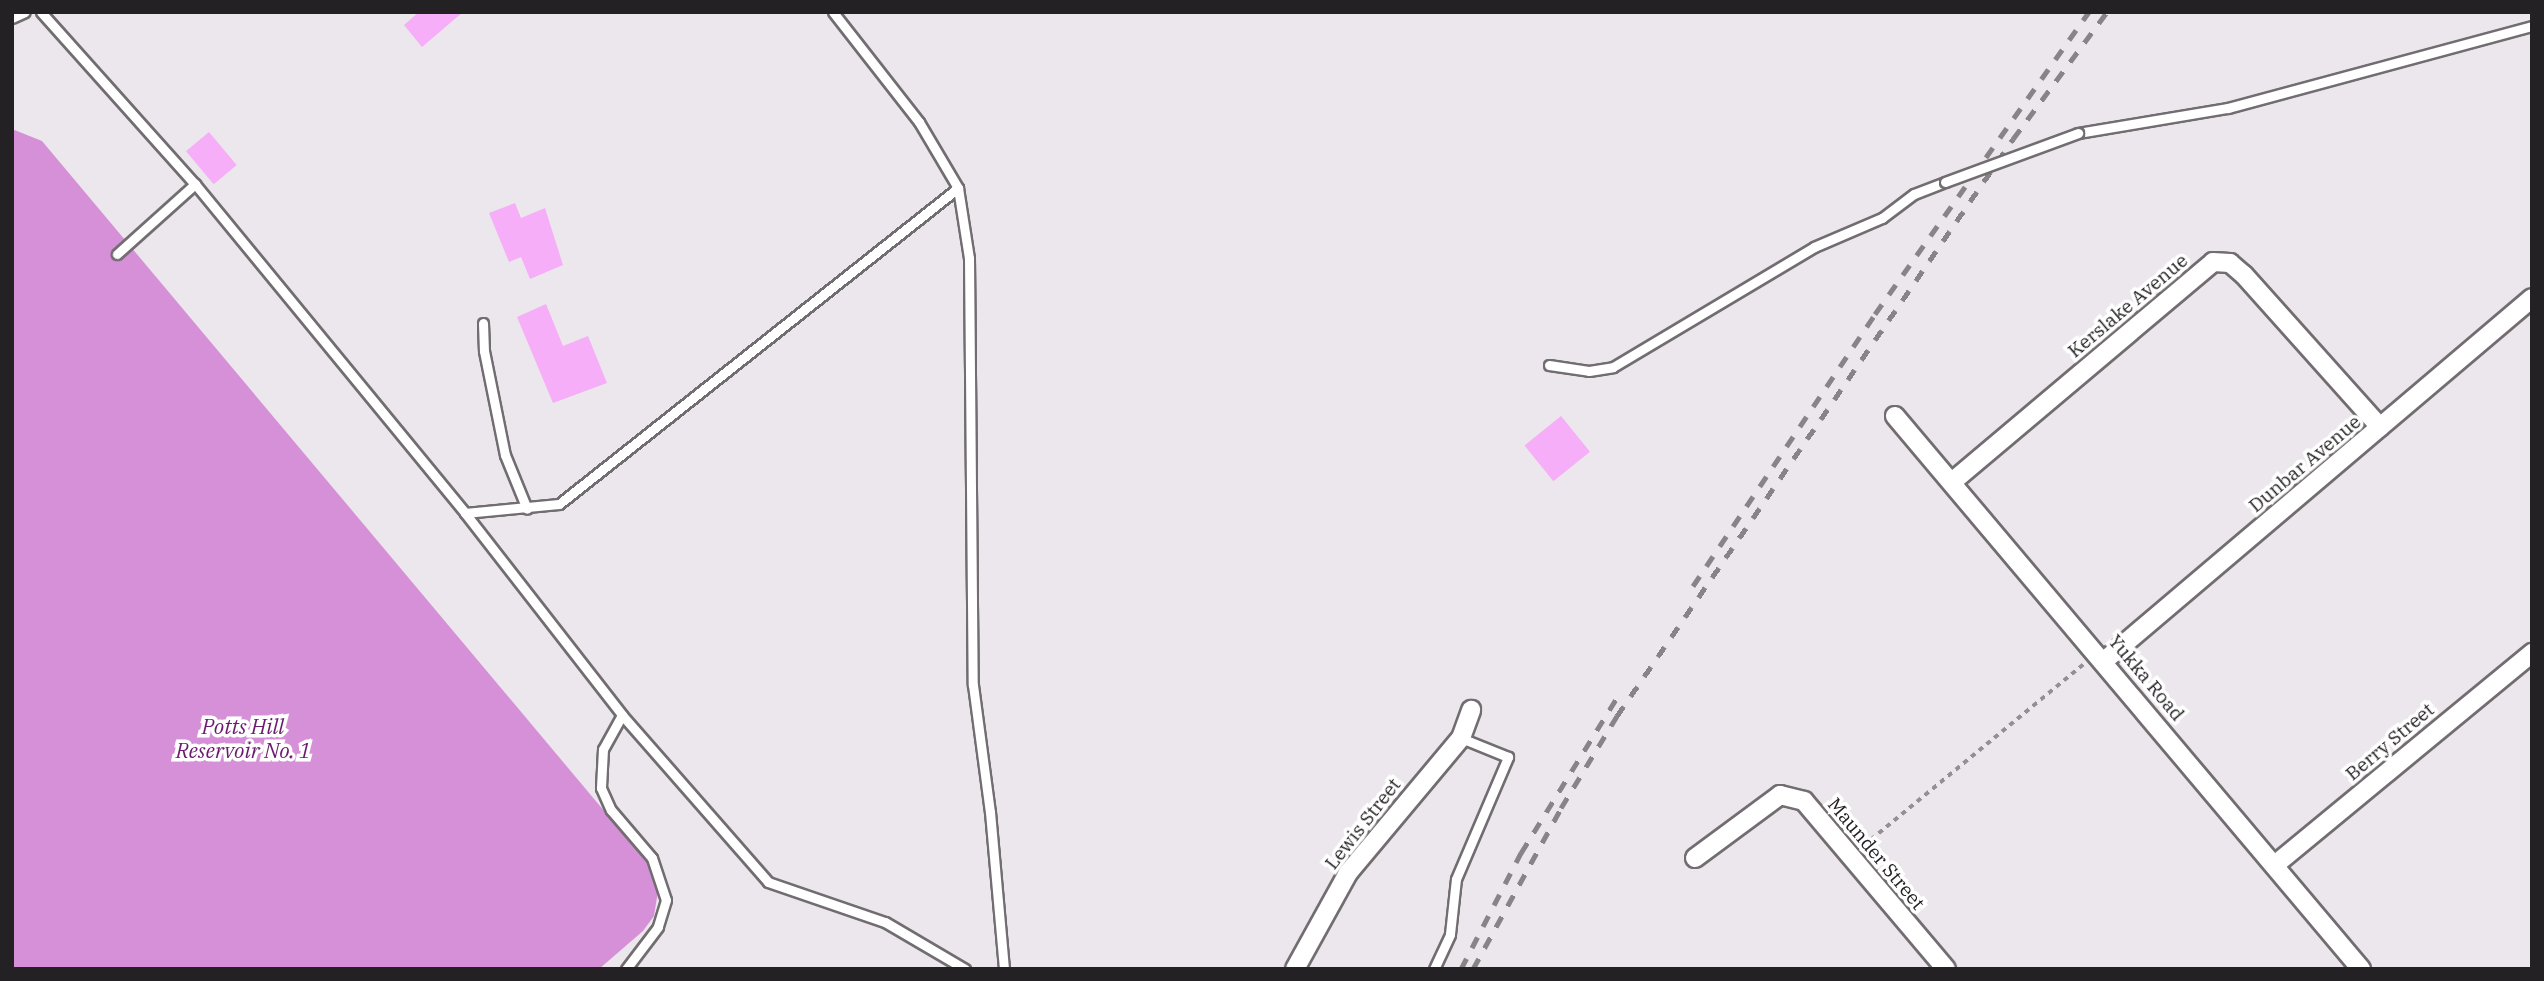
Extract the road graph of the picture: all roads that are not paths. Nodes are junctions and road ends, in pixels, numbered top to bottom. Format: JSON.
{"nodes":[{"id":1,"x":25,"y":12,"type":"edge"},
{"id":2,"x":41,"y":12,"type":"edge"},
{"id":3,"x":833,"y":12,"type":"edge"},
{"id":4,"x":12,"y":18,"type":"edge"},
{"id":5,"x":2532,"y":26,"type":"edge"},
{"id":6,"x":195,"y":184,"type":"junction"},
{"id":7,"x":958,"y":187,"type":"junction"},
{"id":8,"x":117,"y":254,"type":"dead end"},
{"id":9,"x":2532,"y":298,"type":"edge"},
{"id":10,"x":483,"y":323,"type":"dead end"},
{"id":11,"x":1549,"y":365,"type":"dead end"},
{"id":12,"x":1895,"y":416,"type":"dead end"},
{"id":13,"x":2380,"y":427,"type":"junction"},
{"id":14,"x":1952,"y":482,"type":"junction"},
{"id":15,"x":527,"y":509,"type":"junction"},
{"id":16,"x":465,"y":513,"type":"junction"},
{"id":17,"x":2532,"y":653,"type":"edge"},
{"id":18,"x":2101,"y":657,"type":"junction"},
{"id":19,"x":1471,"y":710,"type":"dead end"},
{"id":20,"x":622,"y":715,"type":"junction"},
{"id":21,"x":1461,"y":738,"type":"junction"},
{"id":22,"x":1695,"y":858,"type":"dead end"},
{"id":23,"x":2276,"y":864,"type":"junction"},
{"id":24,"x":626,"y":969,"type":"edge"},
{"id":25,"x":965,"y":969,"type":"edge"},
{"id":26,"x":1004,"y":969,"type":"edge"},
{"id":27,"x":1295,"y":969,"type":"edge"},
{"id":28,"x":1434,"y":969,"type":"edge"},
{"id":29,"x":1946,"y":969,"type":"edge"},
{"id":30,"x":2361,"y":969,"type":"edge"}],
"edges":[{"from":1,"to":4,"type":"lane"},
{"from":2,"to":6,"type":"lane"},
{"from":3,"to":7,"type":"lane"},
{"from":5,"to":11,"type":"lane","bridge":true},
{"from":6,"to":8,"type":"lane"},
{"from":6,"to":16,"type":"lane"},
{"from":7,"to":15,"type":"lane"},
{"from":7,"to":26,"type":"lane"},
{"from":9,"to":13,"type":"street","name":"Dunbar Avenue"},
{"from":10,"to":15,"type":"lane"},
{"from":12,"to":14,"type":"street","name":"Yukka Road"},
{"from":13,"to":14,"type":"street","name":"Kerslake Avenue"},
{"from":13,"to":18,"type":"street","name":"Dunbar Avenue"},
{"from":14,"to":18,"type":"street","name":"Yukka Road"},
{"from":15,"to":16,"type":"lane"},
{"from":16,"to":20,"type":"lane"},
{"from":17,"to":23,"type":"street","name":"Berry Street"},
{"from":18,"to":23,"type":"street","name":"Yukka Road"},
{"from":19,"to":21,"type":"street","name":"Lewis Street"},
{"from":20,"to":24,"type":"lane"},
{"from":20,"to":25,"type":"lane"},
{"from":21,"to":27,"type":"street","name":"Lewis Street"},
{"from":21,"to":28,"type":"lane"},
{"from":22,"to":29,"type":"street","name":"Maunder Street"},
{"from":23,"to":30,"type":"street","name":"Yukka Road"}]}
